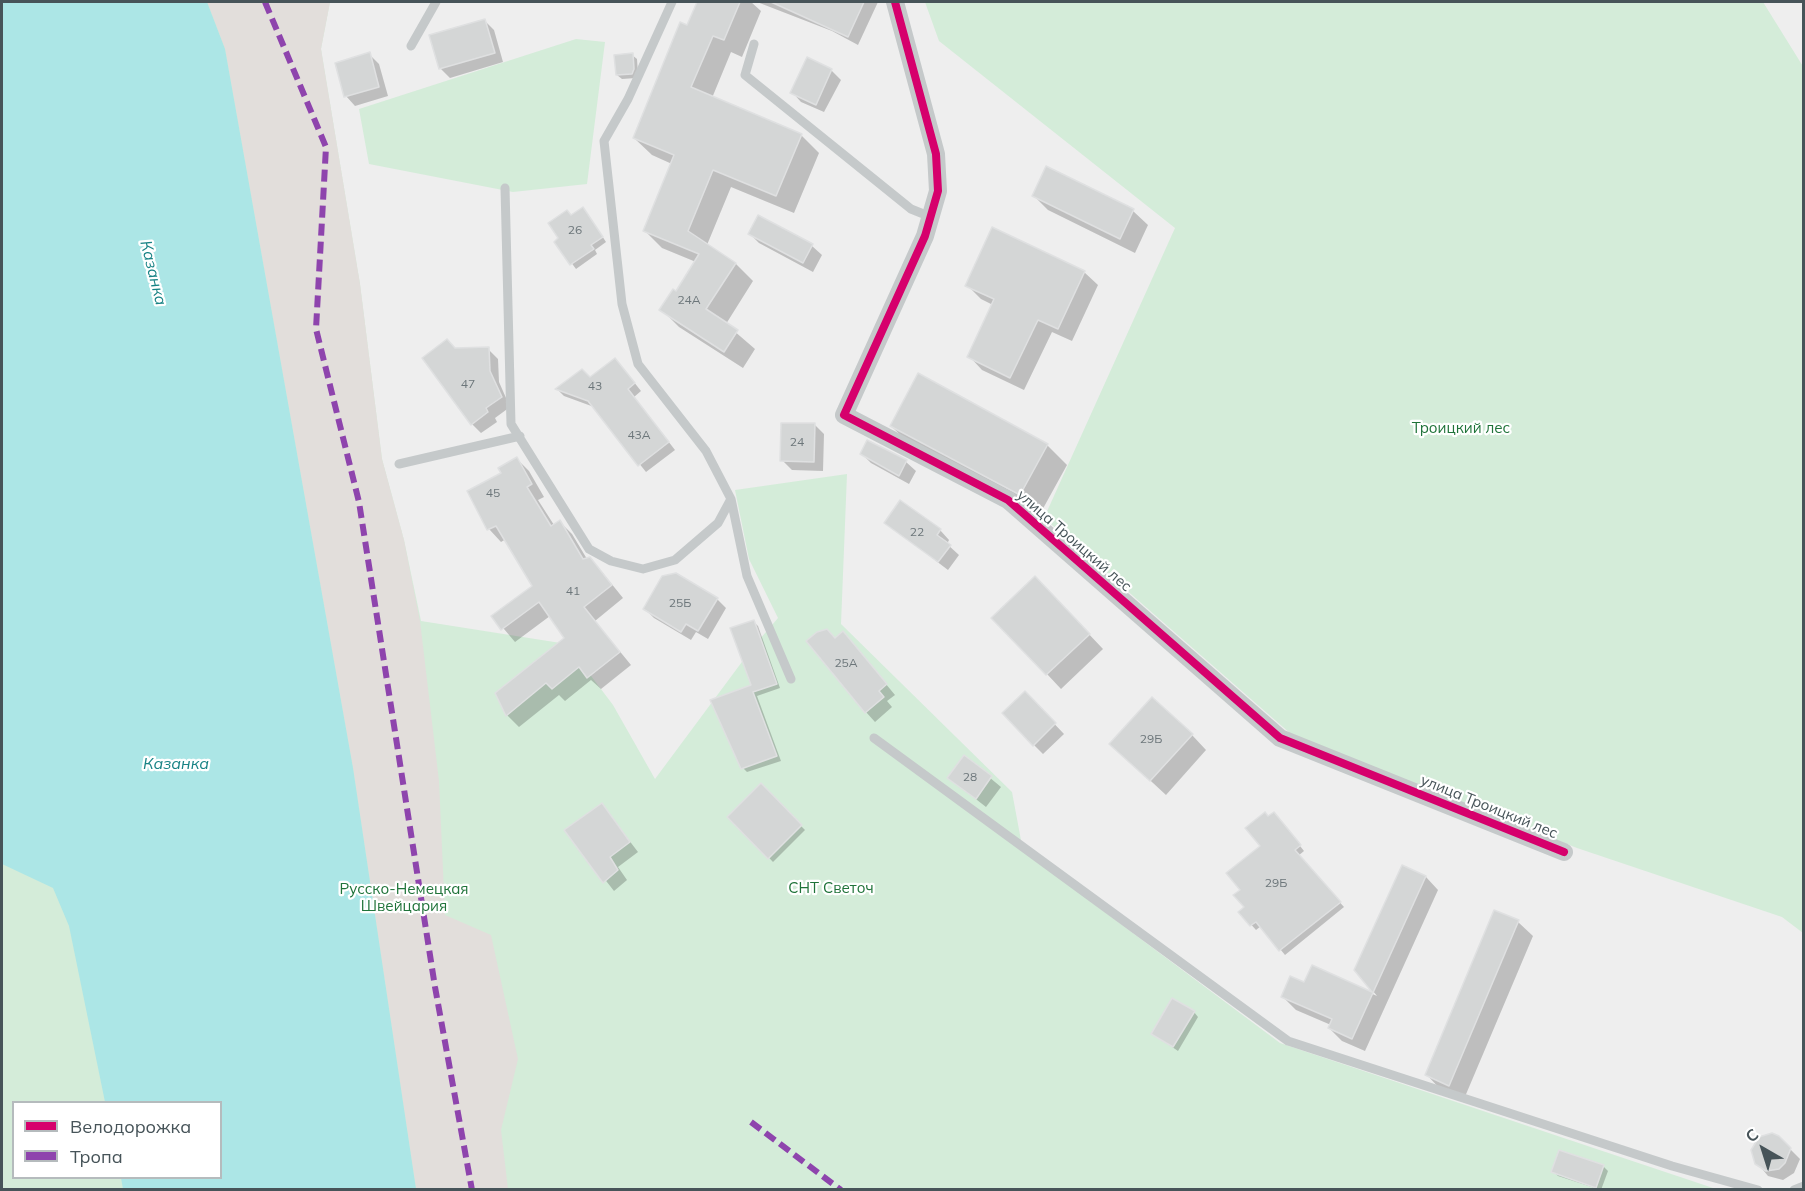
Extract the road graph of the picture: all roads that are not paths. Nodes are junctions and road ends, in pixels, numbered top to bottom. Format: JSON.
{"nodes":[{"id":1,"x":436,"y":2,"type":"edge"},
{"id":2,"x":672,"y":2,"type":"edge"},
{"id":3,"x":895,"y":2,"type":"edge"},
{"id":4,"x":754,"y":44,"type":"dead end"},
{"id":5,"x":411,"y":46,"type":"dead end"},
{"id":6,"x":505,"y":188,"type":"dead end"},
{"id":7,"x":930,"y":217,"type":"junction"},
{"id":8,"x":520,"y":436,"type":"junction"},
{"id":9,"x":399,"y":464,"type":"dead end"},
{"id":10,"x":731,"y":499,"type":"junction"},
{"id":11,"x":791,"y":679,"type":"dead end"},
{"id":12,"x":873,"y":738,"type":"dead end"},
{"id":13,"x":1564,"y":852,"type":"dead end"},
{"id":14,"x":1803,"y":1186,"type":"edge"},
{"id":15,"x":1758,"y":1190,"type":"edge"},
{"id":16,"x":1794,"y":1190,"type":"edge"}],
"edges":[{"from":1,"to":5,"type":"lane"},
{"from":2,"to":10,"type":"lane"},
{"from":3,"to":7,"type":"street","name":"улица Троицкий лес"},
{"from":4,"to":7,"type":"lane"},
{"from":6,"to":8,"type":"lane"},
{"from":7,"to":13,"type":"street","name":"улица Троицкий лес"},
{"from":8,"to":9,"type":"lane"},
{"from":8,"to":10,"type":"lane"},
{"from":10,"to":11,"type":"lane"},
{"from":12,"to":15,"type":"lane"},
{"from":14,"to":16,"type":"lane"}]}
